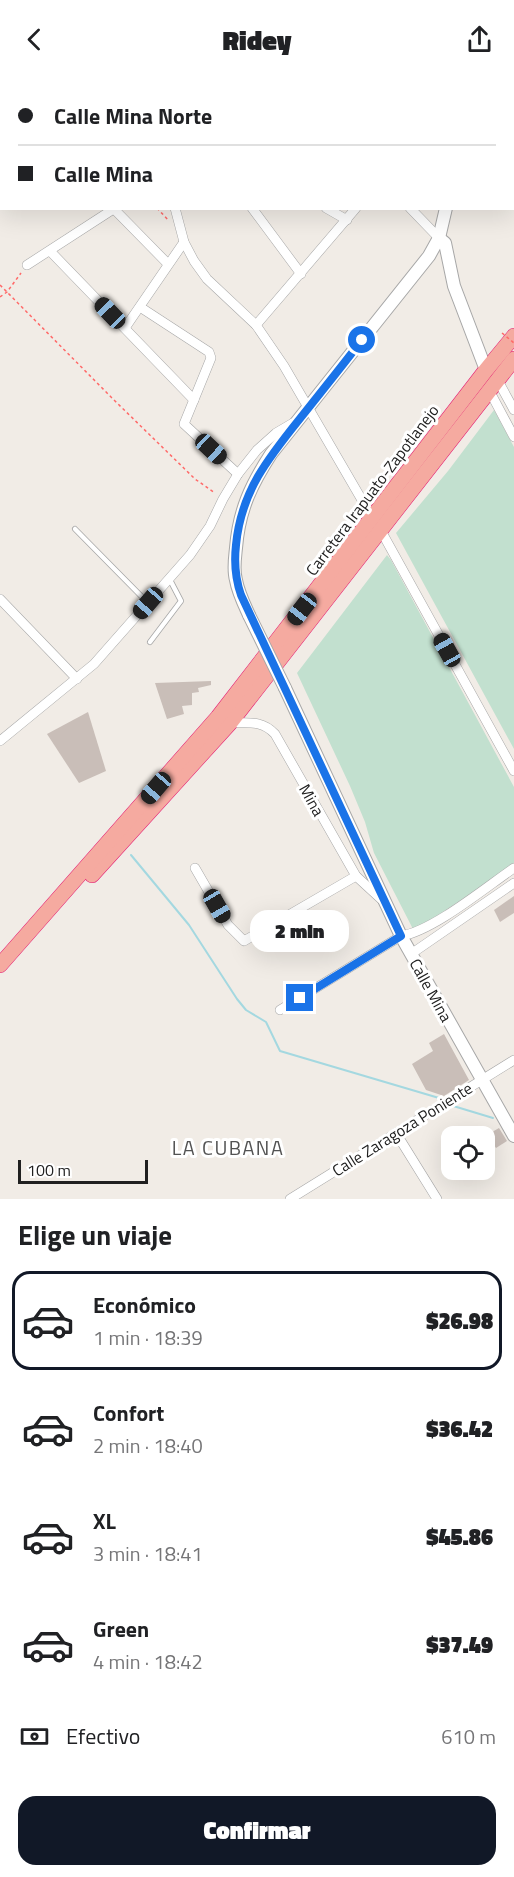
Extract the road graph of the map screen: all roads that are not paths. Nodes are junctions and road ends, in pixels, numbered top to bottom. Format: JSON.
{"nodes":[{"id":1,"x":113,"y":210,"type":"edge"},
{"id":2,"x":116,"y":210,"type":"edge"},
{"id":3,"x":175,"y":210,"type":"edge"},
{"id":4,"x":330,"y":210,"type":"edge"},
{"id":5,"x":354,"y":210,"type":"edge"},
{"id":6,"x":412,"y":210,"type":"edge"},
{"id":7,"x":446,"y":210,"type":"edge"},
{"id":8,"x":454,"y":210,"type":"edge"},
{"id":9,"x":258,"y":211,"type":"edge"},
{"id":10,"x":347,"y":220,"type":"junction"},
{"id":11,"x":442,"y":241,"type":"junction"},
{"id":12,"x":184,"y":243,"type":"junction"},
{"id":13,"x":50,"y":251,"type":"junction"},
{"id":14,"x":168,"y":264,"type":"junction"},
{"id":15,"x":27,"y":265,"type":"road end"},
{"id":16,"x":301,"y":274,"type":"junction"},
{"id":17,"x":140,"y":306,"type":"junction"},
{"id":18,"x":256,"y":325,"type":"junction"},
{"id":19,"x":125,"y":328,"type":"junction"},
{"id":20,"x":514,"y":336,"type":"edge"},
{"id":21,"x":514,"y":359,"type":"edge"},
{"id":22,"x":491,"y":379,"type":"junction"},
{"id":23,"x":194,"y":400,"type":"junction"},
{"id":24,"x":308,"y":408,"type":"junction"},
{"id":25,"x":514,"y":410,"type":"edge"},
{"id":26,"x":300,"y":419,"type":"junction"},
{"id":27,"x":514,"y":436,"type":"edge"},
{"id":28,"x":238,"y":474,"type":"junction"},
{"id":29,"x":376,"y":524,"type":"junction"},
{"id":30,"x":75,"y":529,"type":"dead end"},
{"id":31,"x":169,"y":578,"type":"junction"},
{"id":32,"x":0,"y":599,"type":"edge"},
{"id":33,"x":148,"y":603,"type":"junction"},
{"id":34,"x":150,"y":642,"type":"dead end"},
{"id":35,"x":77,"y":679,"type":"junction"},
{"id":36,"x":230,"y":723,"type":"junction"},
{"id":37,"x":0,"y":741,"type":"edge"},
{"id":38,"x":514,"y":771,"type":"edge"},
{"id":39,"x":514,"y":867,"type":"edge"},
{"id":40,"x":195,"y":868,"type":"dead end"},
{"id":41,"x":356,"y":876,"type":"junction"},
{"id":42,"x":514,"y":883,"type":"edge"},
{"id":43,"x":383,"y":900,"type":"junction"},
{"id":44,"x":401,"y":936,"type":"junction"},
{"id":45,"x":411,"y":954,"type":"junction"},
{"id":46,"x":0,"y":965,"type":"edge"},
{"id":47,"x":0,"y":978,"type":"edge"},
{"id":48,"x":280,"y":1010,"type":"dead end"},
{"id":49,"x":514,"y":1060,"type":"edge"},
{"id":50,"x":481,"y":1079,"type":"junction"},
{"id":51,"x":396,"y":1133,"type":"junction"},
{"id":52,"x":514,"y":1136,"type":"edge"},
{"id":53,"x":290,"y":1199,"type":"edge"},
{"id":54,"x":437,"y":1199,"type":"edge"}],
"edges":[{"from":1,"to":13,"type":"street"},
{"from":2,"to":14,"type":"street"},
{"from":3,"to":12,"type":"street"},
{"from":4,"to":10,"type":"street"},
{"from":5,"to":10,"type":"street"},
{"from":6,"to":11,"type":"street"},
{"from":7,"to":11,"type":"street"},
{"from":8,"to":11,"type":"street"},
{"from":9,"to":16,"type":"street"},
{"from":10,"to":16,"type":"street"},
{"from":11,"to":22,"type":"street"},
{"from":11,"to":24,"type":"street","name":"Calle Mina"},
{"from":12,"to":14,"type":"street"},
{"from":12,"to":18,"type":"street"},
{"from":13,"to":15,"type":"street"},
{"from":13,"to":19,"type":"street"},
{"from":14,"to":17,"type":"street"},
{"from":16,"to":18,"type":"street"},
{"from":17,"to":19,"type":"street"},
{"from":17,"to":23,"type":"street"},
{"from":18,"to":24,"type":"street"},
{"from":19,"to":23,"type":"street"},
{"from":20,"to":22,"type":"highway"},
{"from":21,"to":22,"type":"highway"},
{"from":22,"to":25,"type":"street"},
{"from":22,"to":27,"type":"street"},
{"from":22,"to":29,"type":"highway"},
{"from":23,"to":28,"type":"street"},
{"from":24,"to":26,"type":"street","name":"Calle Mina"},
{"from":24,"to":29,"type":"street"},
{"from":26,"to":28,"type":"street"},
{"from":26,"to":43,"type":"street","name":"Calle Mina","bridge":true},
{"from":28,"to":31,"type":"street"},
{"from":29,"to":36,"type":"highway"},
{"from":29,"to":38,"type":"street"},
{"from":29,"to":46,"type":"highway","name":"Carretera Irapuato-Zapotlanejo"},
{"from":30,"to":33,"type":"lane"},
{"from":31,"to":33,"type":"street"},
{"from":31,"to":34,"type":"lane"},
{"from":32,"to":35,"type":"street"},
{"from":33,"to":35,"type":"street"},
{"from":35,"to":37,"type":"street"},
{"from":36,"to":41,"type":"street","name":"Mina"},
{"from":36,"to":47,"type":"highway"},
{"from":39,"to":44,"type":"street"},
{"from":40,"to":41,"type":"street"},
{"from":41,"to":43,"type":"street","name":"Mina"},
{"from":42,"to":45,"type":"street"},
{"from":43,"to":44,"type":"street","name":"Calle Mina"},
{"from":44,"to":45,"type":"street","name":"Calle Mina"},
{"from":44,"to":48,"type":"street"},
{"from":45,"to":50,"type":"street","name":"Calle Mina"},
{"from":49,"to":50,"type":"street","name":"Calle Zaragoza Poniente"},
{"from":50,"to":51,"type":"street","name":"Calle Zaragoza Poniente"},
{"from":50,"to":52,"type":"street","name":"Calle Mina"},
{"from":51,"to":53,"type":"street","name":"Calle Zaragoza Poniente"},
{"from":51,"to":54,"type":"street"}]}
